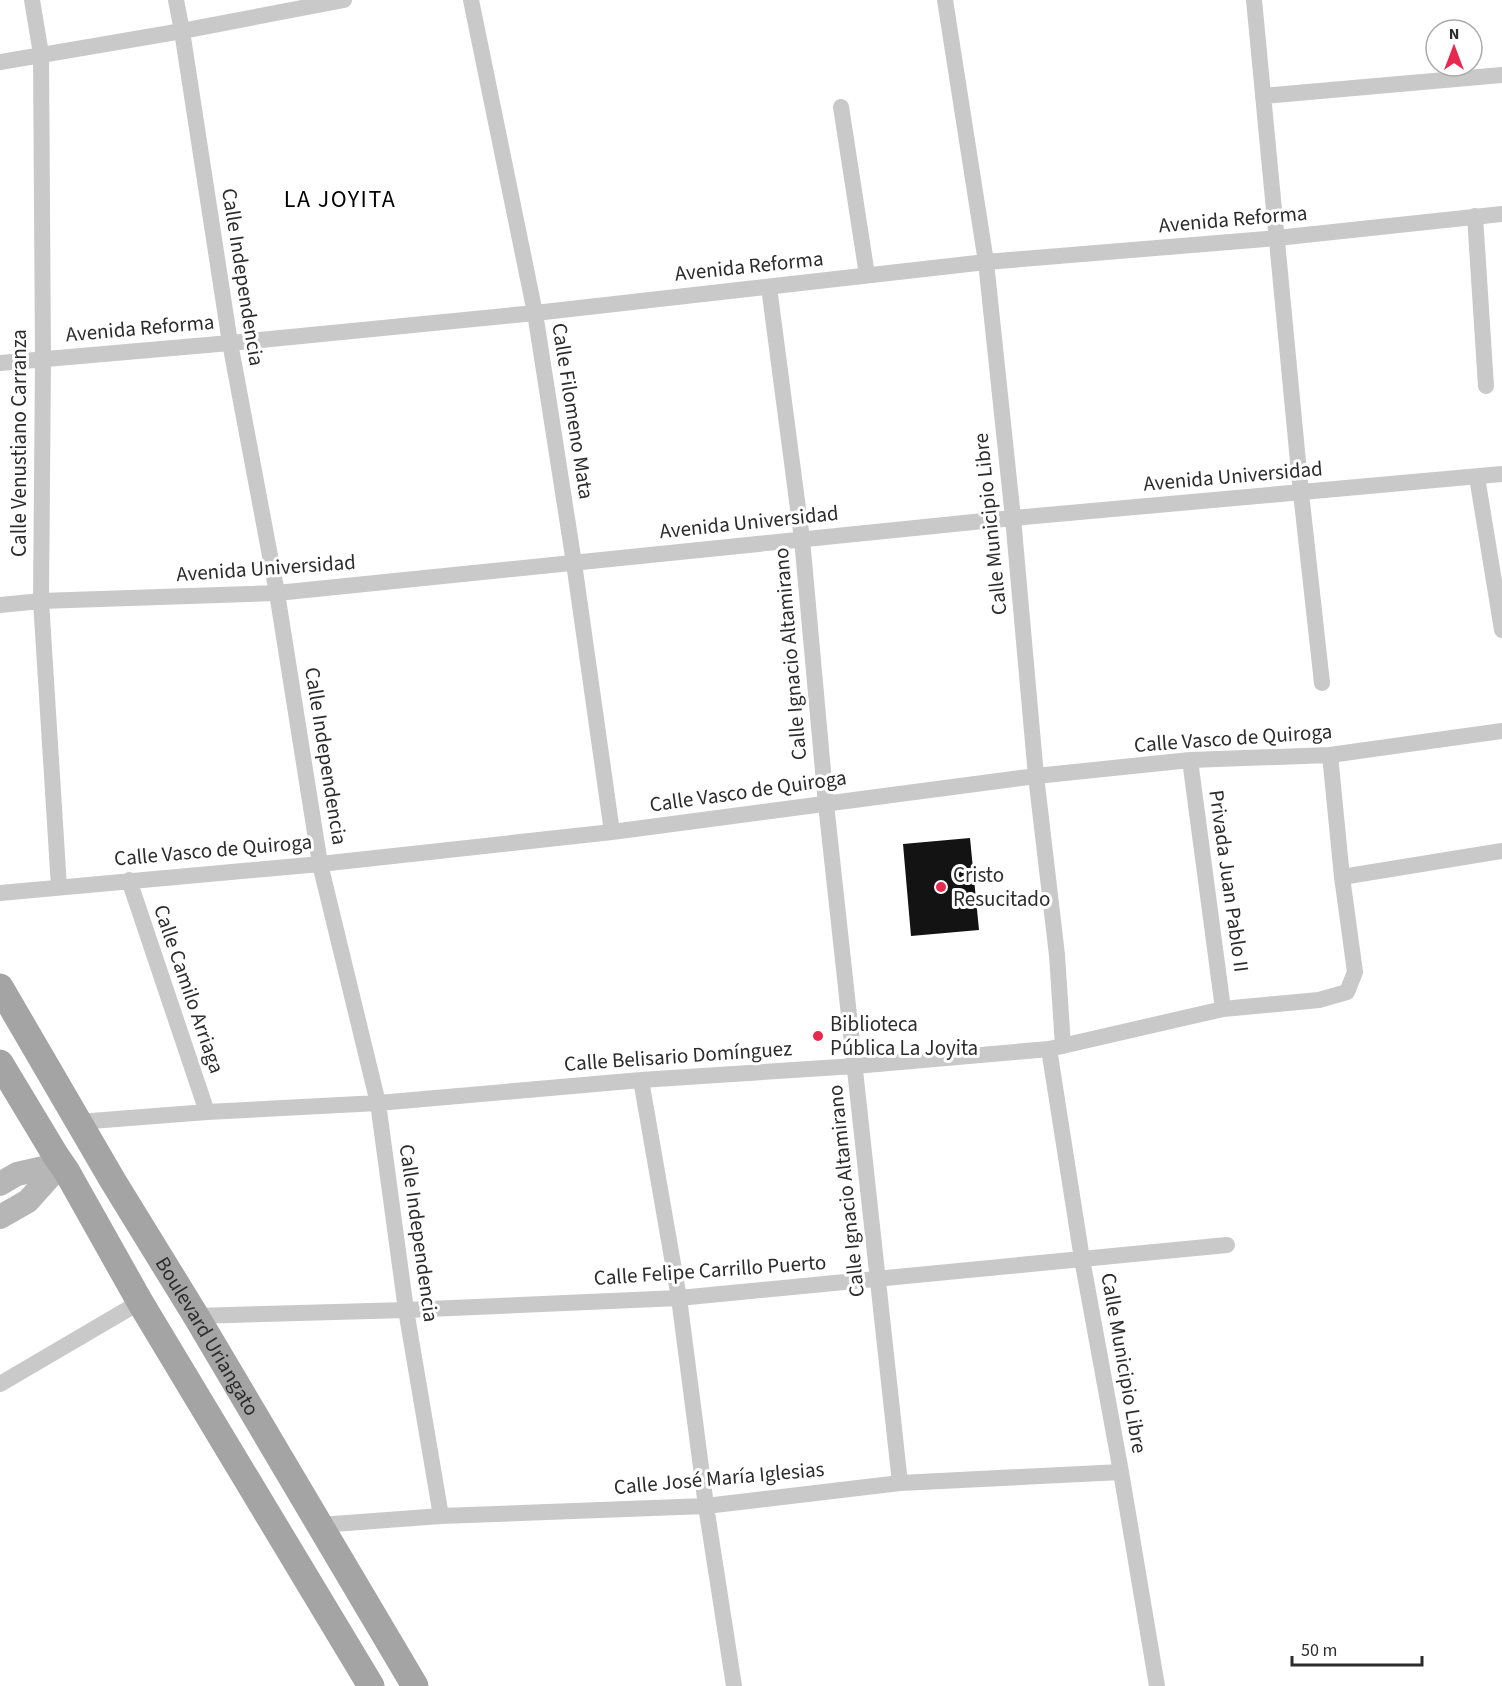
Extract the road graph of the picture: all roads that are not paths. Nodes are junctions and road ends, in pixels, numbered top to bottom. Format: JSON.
{"nodes":[{"id":1,"x":32,"y":0,"type":"edge"},
{"id":2,"x":176,"y":0,"type":"edge"},
{"id":3,"x":344,"y":0,"type":"edge"},
{"id":4,"x":471,"y":0,"type":"edge"},
{"id":5,"x":945,"y":0,"type":"edge"},
{"id":6,"x":1254,"y":0,"type":"edge"},
{"id":7,"x":182,"y":31,"type":"junction"},
{"id":8,"x":41,"y":54,"type":"junction"},
{"id":9,"x":0,"y":62,"type":"edge"},
{"id":10,"x":1502,"y":75,"type":"edge"},
{"id":11,"x":1263,"y":96,"type":"junction"},
{"id":12,"x":841,"y":107,"type":"dead end"},
{"id":13,"x":1502,"y":214,"type":"edge"},
{"id":14,"x":1475,"y":216,"type":"junction"},
{"id":15,"x":1277,"y":238,"type":"junction"},
{"id":16,"x":986,"y":262,"type":"junction"},
{"id":17,"x":867,"y":275,"type":"junction"},
{"id":18,"x":769,"y":287,"type":"junction"},
{"id":19,"x":535,"y":313,"type":"junction"},
{"id":20,"x":230,"y":343,"type":"junction"},
{"id":21,"x":42,"y":359,"type":"junction"},
{"id":22,"x":0,"y":363,"type":"edge"},
{"id":23,"x":1486,"y":386,"type":"dead end"},
{"id":24,"x":1502,"y":474,"type":"edge"},
{"id":25,"x":1477,"y":477,"type":"junction"},
{"id":26,"x":1301,"y":493,"type":"junction"},
{"id":27,"x":1012,"y":518,"type":"junction"},
{"id":28,"x":802,"y":539,"type":"junction"},
{"id":29,"x":574,"y":563,"type":"junction"},
{"id":30,"x":276,"y":593,"type":"junction"},
{"id":31,"x":41,"y":601,"type":"junction"},
{"id":32,"x":0,"y":605,"type":"edge"},
{"id":33,"x":1502,"y":630,"type":"edge"},
{"id":34,"x":1322,"y":682,"type":"dead end"},
{"id":35,"x":1502,"y":731,"type":"edge"},
{"id":36,"x":1330,"y":755,"type":"junction"},
{"id":37,"x":1190,"y":760,"type":"junction"},
{"id":38,"x":1036,"y":776,"type":"junction"},
{"id":39,"x":826,"y":804,"type":"junction"},
{"id":40,"x":612,"y":832,"type":"junction"},
{"id":41,"x":1502,"y":851,"type":"edge"},
{"id":42,"x":320,"y":864,"type":"junction"},
{"id":43,"x":1342,"y":877,"type":"junction"},
{"id":44,"x":129,"y":880,"type":"junction"},
{"id":45,"x":59,"y":886,"type":"junction"},
{"id":46,"x":0,"y":893,"type":"edge"},
{"id":47,"x":0,"y":987,"type":"edge"},
{"id":48,"x":1223,"y":1009,"type":"junction"},
{"id":49,"x":1056,"y":1047,"type":"junction"},
{"id":50,"x":0,"y":1063,"type":"edge"},
{"id":51,"x":855,"y":1066,"type":"junction"},
{"id":52,"x":641,"y":1080,"type":"junction"},
{"id":53,"x":378,"y":1103,"type":"junction"},
{"id":54,"x":207,"y":1112,"type":"junction"},
{"id":55,"x":78,"y":1122,"type":"junction"},
{"id":56,"x":61,"y":1164,"type":"junction"},
{"id":57,"x":113,"y":1181,"type":"junction"},
{"id":58,"x":0,"y":1184,"type":"edge"},
{"id":59,"x":0,"y":1217,"type":"edge"},
{"id":60,"x":1227,"y":1245,"type":"dead end"},
{"id":61,"x":1082,"y":1259,"type":"junction"},
{"id":62,"x":877,"y":1279,"type":"junction"},
{"id":63,"x":679,"y":1298,"type":"junction"},
{"id":64,"x":140,"y":1302,"type":"junction"},
{"id":65,"x":406,"y":1310,"type":"junction"},
{"id":66,"x":196,"y":1316,"type":"junction"},
{"id":67,"x":0,"y":1384,"type":"edge"},
{"id":68,"x":1121,"y":1472,"type":"junction"},
{"id":69,"x":900,"y":1483,"type":"junction"},
{"id":70,"x":706,"y":1506,"type":"junction"},
{"id":71,"x":441,"y":1516,"type":"junction"},
{"id":72,"x":320,"y":1525,"type":"junction"},
{"id":73,"x":371,"y":1686,"type":"edge"},
{"id":74,"x":415,"y":1686,"type":"edge"},
{"id":75,"x":734,"y":1686,"type":"edge"},
{"id":76,"x":1157,"y":1686,"type":"edge"}],
"edges":[{"from":1,"to":8,"type":"street","name":"Calle Venustiano Carranza"},
{"from":2,"to":7,"type":"street","name":"Calle Independencia"},
{"from":3,"to":7,"type":"street"},
{"from":4,"to":19,"type":"street","name":"Calle Filomeno Mata"},
{"from":5,"to":16,"type":"street","name":"Calle Municipio Libre"},
{"from":6,"to":11,"type":"street"},
{"from":7,"to":8,"type":"street"},
{"from":7,"to":20,"type":"street","name":"Calle Independencia"},
{"from":8,"to":9,"type":"street"},
{"from":8,"to":21,"type":"street","name":"Calle Venustiano Carranza"},
{"from":10,"to":11,"type":"street"},
{"from":11,"to":15,"type":"street"},
{"from":12,"to":17,"type":"street"},
{"from":13,"to":14,"type":"street","name":"Avenida Reforma"},
{"from":14,"to":15,"type":"street","name":"Avenida Reforma"},
{"from":14,"to":23,"type":"street"},
{"from":15,"to":16,"type":"street","name":"Avenida Reforma"},
{"from":15,"to":26,"type":"street"},
{"from":16,"to":17,"type":"street","name":"Avenida Reforma"},
{"from":16,"to":27,"type":"street","name":"Calle Municipio Libre"},
{"from":17,"to":18,"type":"street","name":"Avenida Reforma"},
{"from":18,"to":19,"type":"street","name":"Avenida Reforma"},
{"from":18,"to":28,"type":"street","name":"Calle Ignacio Altamirano"},
{"from":19,"to":20,"type":"street","name":"Avenida Reforma"},
{"from":19,"to":29,"type":"street","name":"Calle Filomeno Mata"},
{"from":20,"to":21,"type":"street","name":"Avenida Reforma"},
{"from":20,"to":30,"type":"street","name":"Calle Independencia"},
{"from":21,"to":22,"type":"street","name":"Avenida Reforma"},
{"from":21,"to":31,"type":"street","name":"Calle Venustiano Carranza"},
{"from":24,"to":25,"type":"street","name":"Avenida Universidad"},
{"from":25,"to":26,"type":"street","name":"Avenida Universidad"},
{"from":25,"to":33,"type":"street"},
{"from":26,"to":27,"type":"street","name":"Avenida Universidad"},
{"from":26,"to":34,"type":"street"},
{"from":27,"to":28,"type":"street","name":"Avenida Universidad"},
{"from":27,"to":38,"type":"street","name":"Calle Municipio Libre"},
{"from":28,"to":29,"type":"street","name":"Avenida Universidad"},
{"from":28,"to":39,"type":"street","name":"Calle Ignacio Altamirano"},
{"from":29,"to":30,"type":"street","name":"Avenida Universidad"},
{"from":29,"to":40,"type":"street","name":"Calle Filomeno Mata"},
{"from":30,"to":31,"type":"street","name":"Avenida Universidad"},
{"from":30,"to":42,"type":"street","name":"Calle Independencia"},
{"from":31,"to":32,"type":"street","name":"Avenida Universidad"},
{"from":31,"to":45,"type":"street","name":"Calle Venustiano Carranza"},
{"from":35,"to":36,"type":"street","name":"Calle Vasco de Quiroga"},
{"from":36,"to":37,"type":"street","name":"Calle Vasco de Quiroga"},
{"from":36,"to":43,"type":"street"},
{"from":37,"to":38,"type":"street","name":"Calle Vasco de Quiroga"},
{"from":37,"to":48,"type":"street","name":"Privada Juan Pablo II"},
{"from":38,"to":39,"type":"street","name":"Calle Vasco de Quiroga"},
{"from":38,"to":49,"type":"street","name":"Calle Municipio Libre"},
{"from":39,"to":40,"type":"street","name":"Calle Vasco de Quiroga"},
{"from":39,"to":51,"type":"street","name":"Calle Ignacio Altamirano"},
{"from":40,"to":42,"type":"street","name":"Calle Vasco de Quiroga"},
{"from":41,"to":43,"type":"street"},
{"from":42,"to":44,"type":"street","name":"Calle Vasco de Quiroga"},
{"from":42,"to":53,"type":"street","name":"Calle Independencia"},
{"from":43,"to":48,"type":"street","name":"Calle Belisario Domínguez"},
{"from":44,"to":45,"type":"street","name":"Calle Vasco de Quiroga"},
{"from":44,"to":54,"type":"street","name":"Calle Camilo Arriaga"},
{"from":45,"to":46,"type":"street","name":"Calle Vasco de Quiroga"},
{"from":47,"to":55,"type":"main road","name":"Boulevard Uriangato"},
{"from":48,"to":49,"type":"street","name":"Calle Belisario Domínguez"},
{"from":49,"to":51,"type":"street","name":"Calle Belisario Domínguez"},
{"from":49,"to":61,"type":"street","name":"Calle Municipio Libre"},
{"from":50,"to":56,"type":"main road","name":"Boulevard Uriangato"},
{"from":51,"to":52,"type":"street","name":"Calle Belisario Domínguez"},
{"from":51,"to":62,"type":"street","name":"Calle Ignacio Altamirano"},
{"from":52,"to":53,"type":"street","name":"Calle Belisario Domínguez"},
{"from":52,"to":63,"type":"street"},
{"from":53,"to":54,"type":"street","name":"Calle Belisario Domínguez"},
{"from":53,"to":65,"type":"street","name":"Calle Independencia"},
{"from":54,"to":55,"type":"street","name":"Calle Belisario Domínguez"},
{"from":55,"to":56,"type":"main road"},
{"from":55,"to":57,"type":"main road","name":"Boulevard Uriangato"},
{"from":56,"to":57,"type":"main road"},
{"from":56,"to":58,"type":"street"},
{"from":56,"to":59,"type":"street"},
{"from":56,"to":64,"type":"main road","name":"Boulevard Uriangato"},
{"from":57,"to":66,"type":"main road","name":"Boulevard Uriangato"},
{"from":60,"to":61,"type":"street","name":"Calle Felipe Carrillo Puerto"},
{"from":61,"to":62,"type":"street","name":"Calle Felipe Carrillo Puerto"},
{"from":61,"to":68,"type":"street","name":"Calle Municipio Libre"},
{"from":62,"to":63,"type":"street","name":"Calle Felipe Carrillo Puerto"},
{"from":62,"to":69,"type":"street","name":"Calle Ignacio Altamirano"},
{"from":63,"to":65,"type":"street","name":"Calle Felipe Carrillo Puerto"},
{"from":63,"to":70,"type":"street"},
{"from":64,"to":67,"type":"street"},
{"from":64,"to":73,"type":"main road","name":"Boulevard Uriangato"},
{"from":65,"to":66,"type":"street","name":"Calle Felipe Carrillo Puerto"},
{"from":65,"to":71,"type":"street","name":"Calle Independencia"},
{"from":66,"to":72,"type":"main road","name":"Boulevard Uriangato"},
{"from":68,"to":69,"type":"street","name":"Calle José María Iglesias"},
{"from":68,"to":76,"type":"street","name":"Calle Municipio Libre"},
{"from":69,"to":70,"type":"street","name":"Calle José María Iglesias"},
{"from":70,"to":71,"type":"street","name":"Calle José María Iglesias"},
{"from":70,"to":75,"type":"street"},
{"from":71,"to":72,"type":"street","name":"Calle José María Iglesias"},
{"from":72,"to":74,"type":"main road","name":"Boulevard Uriangato"}]}
